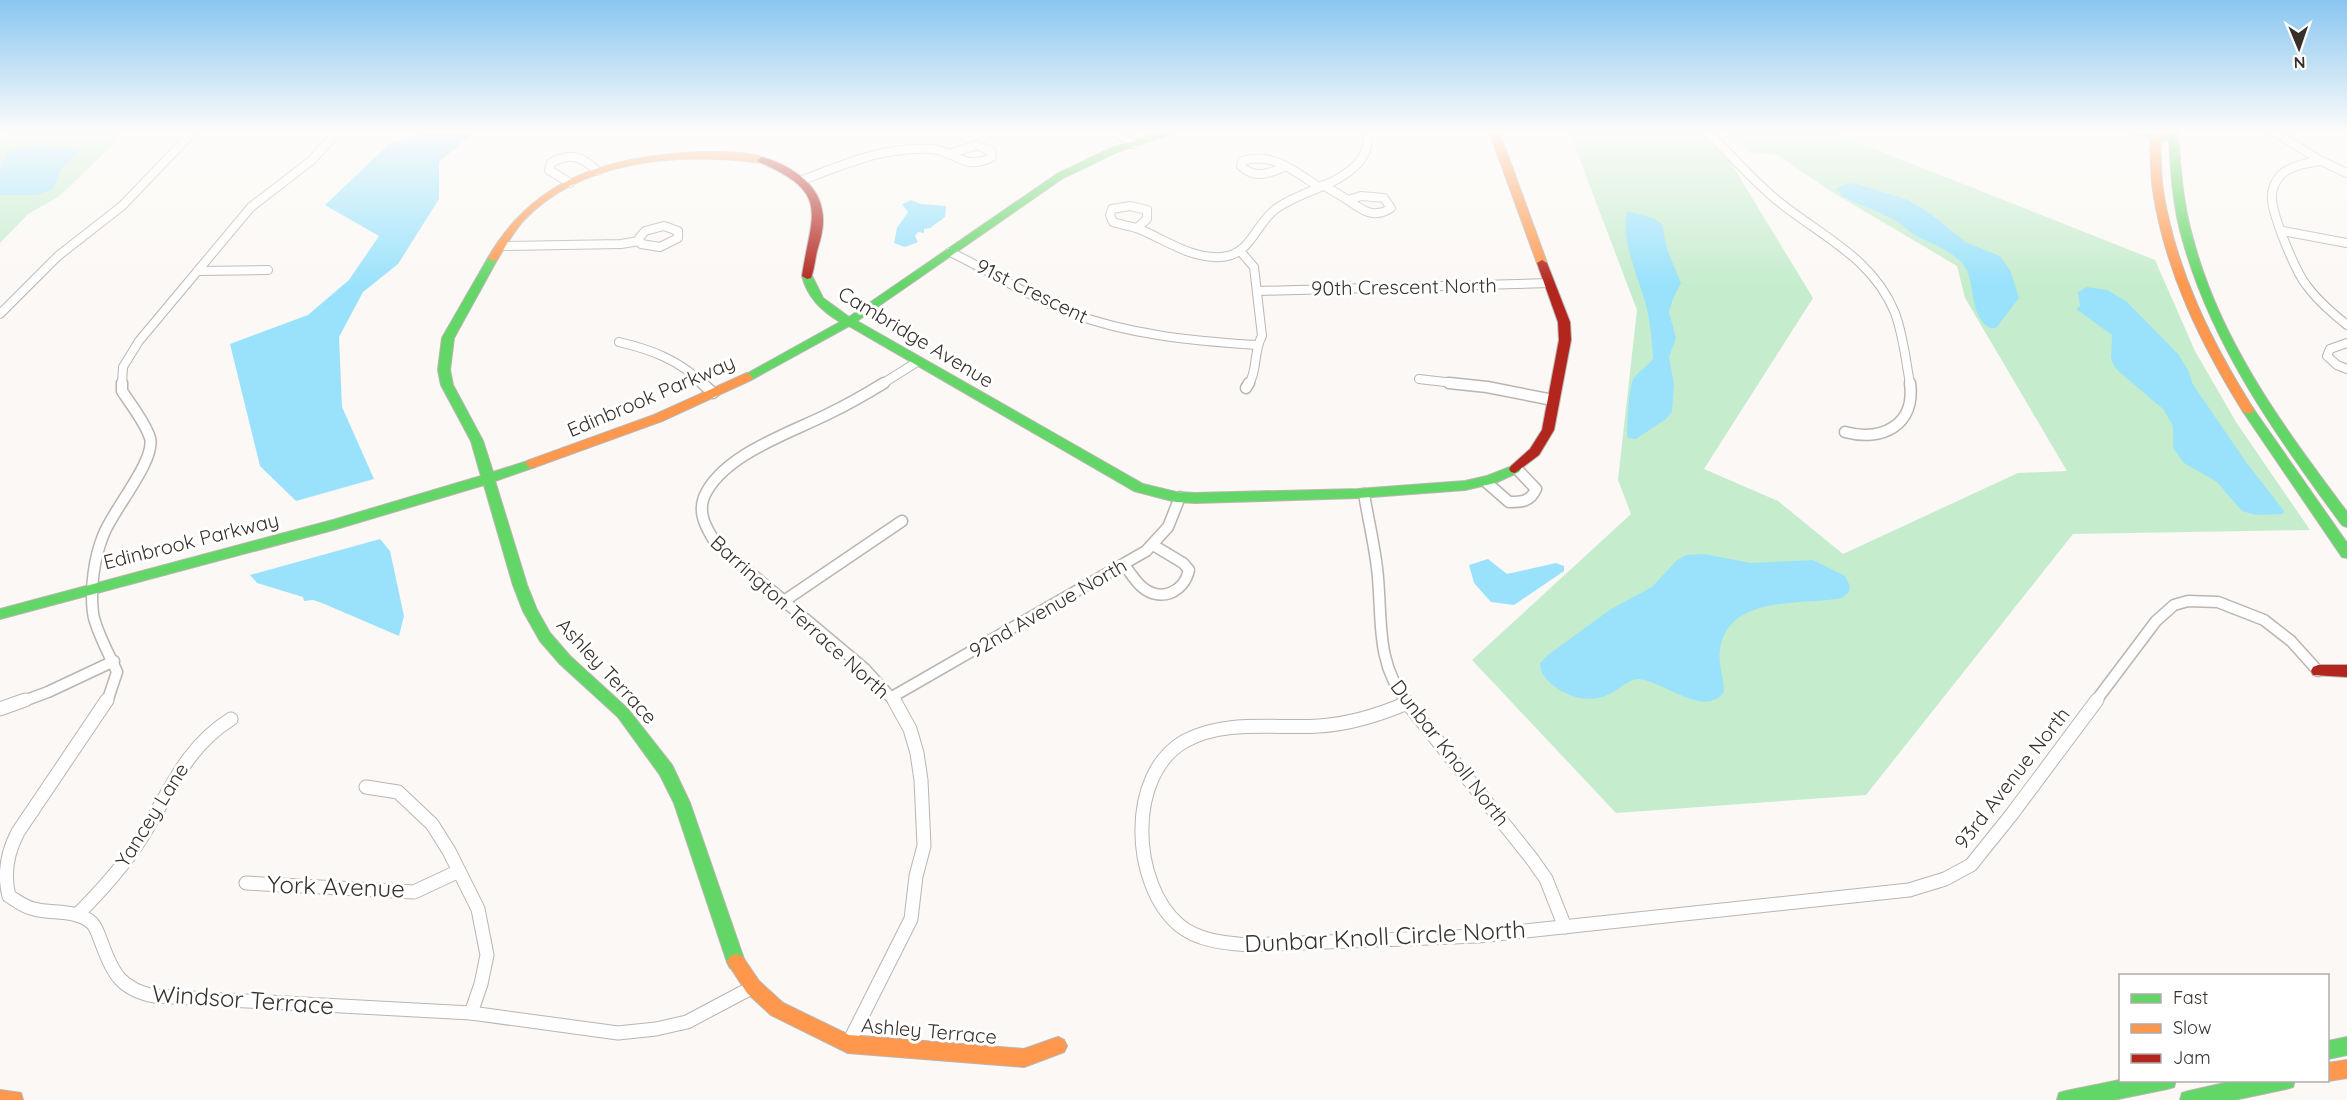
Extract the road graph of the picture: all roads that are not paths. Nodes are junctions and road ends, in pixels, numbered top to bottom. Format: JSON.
{"nodes":[{"id":1,"x":145,"y":182,"type":"edge"},
{"id":2,"x":281,"y":182,"type":"edge"},
{"id":3,"x":801,"y":182,"type":"edge"},
{"id":4,"x":1051,"y":182,"type":"edge"},
{"id":5,"x":1314,"y":182,"type":"edge"},
{"id":6,"x":1329,"y":182,"type":"edge"},
{"id":7,"x":1513,"y":182,"type":"edge"},
{"id":8,"x":1759,"y":182,"type":"edge"},
{"id":9,"x":2157,"y":182,"type":"edge"},
{"id":10,"x":2174,"y":182,"type":"edge"},
{"id":11,"x":2275,"y":182,"type":"edge"},
{"id":12,"x":570,"y":183,"type":"edge"},
{"id":13,"x":1321,"y":186,"type":"junction"},
{"id":14,"x":1348,"y":200,"type":"dead end"},
{"id":15,"x":1137,"y":228,"type":"dead end"},
{"id":16,"x":2283,"y":231,"type":"junction"},
{"id":17,"x":639,"y":241,"type":"dead end"},
{"id":18,"x":2347,"y":243,"type":"edge"},
{"id":19,"x":501,"y":246,"type":"junction"},
{"id":20,"x":950,"y":252,"type":"junction"},
{"id":21,"x":1241,"y":252,"type":"junction"},
{"id":22,"x":268,"y":270,"type":"dead end"},
{"id":23,"x":198,"y":271,"type":"junction"},
{"id":24,"x":1550,"y":283,"type":"junction"},
{"id":25,"x":1258,"y":291,"type":"junction"},
{"id":26,"x":0,"y":314,"type":"edge"},
{"id":27,"x":850,"y":321,"type":"junction"},
{"id":28,"x":2347,"y":325,"type":"edge"},
{"id":29,"x":619,"y":342,"type":"dead end"},
{"id":30,"x":2347,"y":343,"type":"edge"},
{"id":31,"x":1257,"y":345,"type":"junction"},
{"id":32,"x":917,"y":362,"type":"junction"},
{"id":33,"x":2347,"y":369,"type":"edge"},
{"id":34,"x":1419,"y":379,"type":"dead end"},
{"id":35,"x":1246,"y":388,"type":"dead end"},
{"id":36,"x":713,"y":393,"type":"junction"},
{"id":37,"x":1553,"y":400,"type":"junction"},
{"id":38,"x":1845,"y":432,"type":"dead end"},
{"id":39,"x":1517,"y":469,"type":"junction"},
{"id":40,"x":490,"y":478,"type":"junction"},
{"id":41,"x":1486,"y":482,"type":"junction"},
{"id":42,"x":1364,"y":494,"type":"junction"},
{"id":43,"x":1180,"y":497,"type":"junction"},
{"id":44,"x":902,"y":522,"type":"dead end"},
{"id":45,"x":2347,"y":522,"type":"edge"},
{"id":46,"x":1152,"y":545,"type":"junction"},
{"id":47,"x":2347,"y":553,"type":"edge"},
{"id":48,"x":1124,"y":565,"type":"junction"},
{"id":49,"x":93,"y":586,"type":"junction"},
{"id":50,"x":784,"y":601,"type":"junction"},
{"id":51,"x":0,"y":614,"type":"edge"},
{"id":52,"x":114,"y":661,"type":"junction"},
{"id":53,"x":2318,"y":671,"type":"joint"},
{"id":54,"x":2347,"y":671,"type":"edge"},
{"id":55,"x":892,"y":697,"type":"junction"},
{"id":56,"x":1407,"y":703,"type":"junction"},
{"id":57,"x":0,"y":709,"type":"edge"},
{"id":58,"x":231,"y":719,"type":"dead end"},
{"id":59,"x":366,"y":787,"type":"dead end"},
{"id":60,"x":459,"y":871,"type":"junction"},
{"id":61,"x":2,"y":878,"type":"edge"},
{"id":62,"x":246,"y":883,"type":"dead end"},
{"id":63,"x":77,"y":915,"type":"junction"},
{"id":64,"x":1565,"y":927,"type":"junction"},
{"id":65,"x":753,"y":987,"type":"junction"},
{"id":66,"x":471,"y":1013,"type":"junction"},
{"id":67,"x":848,"y":1044,"type":"junction"},
{"id":68,"x":1058,"y":1046,"type":"dead end"},
{"id":69,"x":2347,"y":1046,"type":"edge"},
{"id":70,"x":2329,"y":1050,"type":"edge"},
{"id":71,"x":2347,"y":1068,"type":"edge"},
{"id":72,"x":2329,"y":1072,"type":"edge"},
{"id":73,"x":2157,"y":1082,"type":"edge"},
{"id":74,"x":2276,"y":1082,"type":"edge"},
{"id":75,"x":0,"y":1099,"type":"edge"},
{"id":76,"x":14,"y":1100,"type":"edge"},
{"id":77,"x":2066,"y":1100,"type":"edge"},
{"id":78,"x":2189,"y":1100,"type":"edge"}],
"edges":[{"from":1,"to":26,"type":"street"},
{"from":2,"to":23,"type":"street"},
{"from":3,"to":27,"type":"main road","name":"Cambridge Avenue"},
{"from":4,"to":20,"type":"main road","name":"Edinbrook Parkway"},
{"from":5,"to":13,"type":"street"},
{"from":6,"to":13,"type":"street"},
{"from":7,"to":24,"type":"main road"},
{"from":8,"to":38,"type":"street"},
{"from":9,"to":47,"type":"main road"},
{"from":10,"to":45,"type":"main road"},
{"from":11,"to":16,"type":"street"},
{"from":12,"to":19,"type":"main road","name":"Ashley Terrace"},
{"from":13,"to":14,"type":"street"},
{"from":13,"to":21,"type":"street"},
{"from":15,"to":21,"type":"street"},
{"from":16,"to":18,"type":"street"},
{"from":16,"to":28,"type":"street"},
{"from":17,"to":19,"type":"street"},
{"from":19,"to":40,"type":"main road","name":"Ashley Terrace"},
{"from":20,"to":27,"type":"main road","name":"Edinbrook Parkway"},
{"from":20,"to":31,"type":"street","name":"91st Crescent"},
{"from":21,"to":25,"type":"street"},
{"from":22,"to":23,"type":"street"},
{"from":23,"to":49,"type":"street"},
{"from":24,"to":25,"type":"street","name":"90th Crescent North"},
{"from":24,"to":37,"type":"main road"},
{"from":25,"to":31,"type":"street"},
{"from":27,"to":32,"type":"main road","name":"Cambridge Avenue"},
{"from":27,"to":36,"type":"main road","name":"Edinbrook Parkway"},
{"from":29,"to":36,"type":"street"},
{"from":30,"to":33,"type":"street"},
{"from":31,"to":35,"type":"street"},
{"from":32,"to":43,"type":"main road","name":"Cambridge Avenue"},
{"from":32,"to":50,"type":"street","name":"Barrington Terrace North"},
{"from":34,"to":37,"type":"street"},
{"from":36,"to":40,"type":"main road","name":"Edinbrook Parkway"},
{"from":37,"to":39,"type":"main road"},
{"from":39,"to":41,"type":"main road","name":"Cambridge Avenue"},
{"from":39,"to":41,"type":"street"},
{"from":40,"to":49,"type":"main road","name":"Edinbrook Parkway"},
{"from":40,"to":65,"type":"main road","name":"Ashley Terrace"},
{"from":41,"to":42,"type":"main road","name":"Cambridge Avenue"},
{"from":42,"to":43,"type":"main road","name":"Cambridge Avenue"},
{"from":42,"to":56,"type":"street","name":"Dunbar Knoll North"},
{"from":43,"to":46,"type":"street","name":"92nd Avenue North"},
{"from":44,"to":50,"type":"street"},
{"from":46,"to":48,"type":"street","name":"92nd Avenue North"},
{"from":46,"to":48,"type":"street"},
{"from":48,"to":55,"type":"street","name":"92nd Avenue North"},
{"from":49,"to":51,"type":"main road","name":"Edinbrook Parkway"},
{"from":49,"to":52,"type":"street"},
{"from":50,"to":55,"type":"street","name":"Barrington Terrace North"},
{"from":52,"to":57,"type":"street"},
{"from":52,"to":61,"type":"street"},
{"from":53,"to":54,"type":"main road","name":"93rd Avenue North"},
{"from":53,"to":64,"type":"street","name":"93rd Avenue North"},
{"from":55,"to":67,"type":"street","name":"Barrington Terrace North"},
{"from":56,"to":64,"type":"street","name":"Dunbar Knoll North"},
{"from":56,"to":64,"type":"street","name":"Dunbar Knoll Circle North"},
{"from":58,"to":63,"type":"street","name":"Yancey Lane"},
{"from":59,"to":60,"type":"street"},
{"from":60,"to":62,"type":"street","name":"York Avenue"},
{"from":60,"to":66,"type":"street"},
{"from":61,"to":63,"type":"street"},
{"from":63,"to":66,"type":"street","name":"Windsor Terrace"},
{"from":65,"to":66,"type":"street","name":"Windsor Terrace"},
{"from":65,"to":67,"type":"main road","name":"Ashley Terrace"},
{"from":67,"to":68,"type":"main road","name":"Ashley Terrace"},
{"from":69,"to":70,"type":"main road"},
{"from":71,"to":72,"type":"main road"},
{"from":73,"to":77,"type":"main road"},
{"from":74,"to":78,"type":"main road"},
{"from":75,"to":76,"type":"main road"}]}
